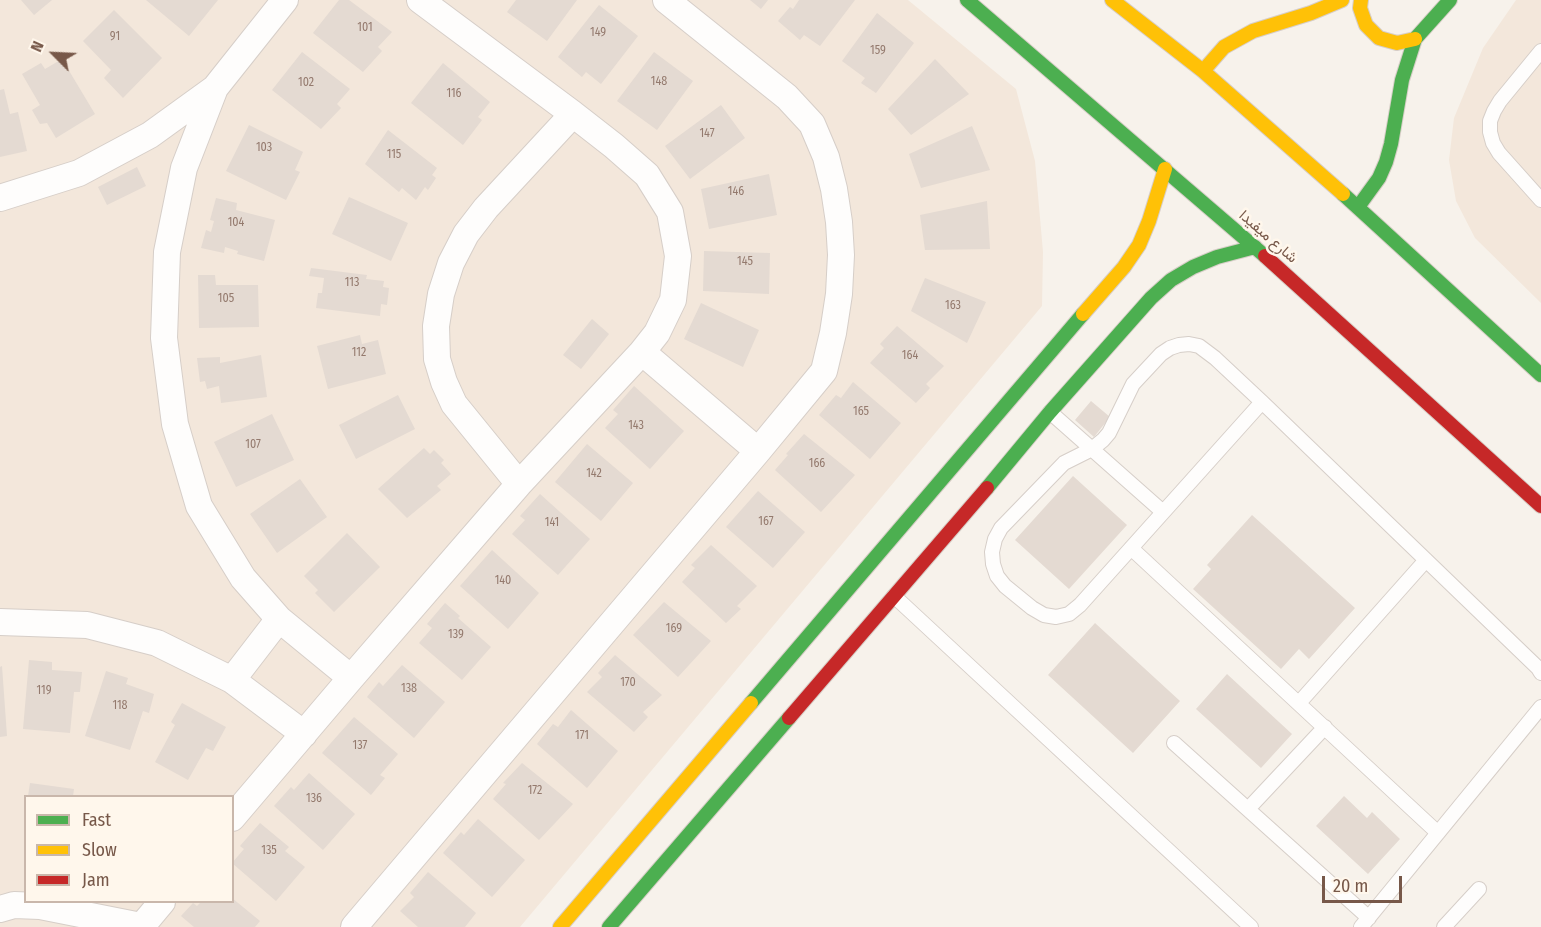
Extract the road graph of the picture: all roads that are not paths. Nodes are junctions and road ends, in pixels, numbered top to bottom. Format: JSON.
{"nodes":[{"id":1,"x":285,"y":0,"type":"edge"},
{"id":2,"x":420,"y":0,"type":"edge"},
{"id":3,"x":666,"y":0,"type":"edge"},
{"id":4,"x":967,"y":0,"type":"edge"},
{"id":5,"x":1112,"y":0,"type":"edge"},
{"id":6,"x":1342,"y":0,"type":"edge"},
{"id":7,"x":1362,"y":0,"type":"edge"},
{"id":8,"x":1450,"y":0,"type":"edge"},
{"id":9,"x":1415,"y":39,"type":"junction"},
{"id":10,"x":1541,"y":51,"type":"edge"},
{"id":11,"x":1203,"y":71,"type":"junction"},
{"id":12,"x":215,"y":88,"type":"junction"},
{"id":13,"x":573,"y":114,"type":"junction"},
{"id":14,"x":1164,"y":169,"type":"junction"},
{"id":15,"x":0,"y":198,"type":"edge"},
{"id":16,"x":1541,"y":200,"type":"edge"},
{"id":17,"x":1358,"y":207,"type":"junction"},
{"id":18,"x":1255,"y":247,"type":"junction"},
{"id":19,"x":642,"y":352,"type":"junction"},
{"id":20,"x":1541,"y":375,"type":"edge"},
{"id":21,"x":1262,"y":402,"type":"junction"},
{"id":22,"x":1050,"y":412,"type":"junction"},
{"id":23,"x":1092,"y":449,"type":"junction"},
{"id":24,"x":758,"y":451,"type":"junction"},
{"id":25,"x":519,"y":484,"type":"junction"},
{"id":26,"x":1541,"y":506,"type":"edge"},
{"id":27,"x":1163,"y":512,"type":"junction"},
{"id":28,"x":1131,"y":548,"type":"junction"},
{"id":29,"x":1426,"y":560,"type":"junction"},
{"id":30,"x":894,"y":596,"type":"junction"},
{"id":31,"x":279,"y":619,"type":"junction"},
{"id":32,"x":0,"y":621,"type":"edge"},
{"id":33,"x":1541,"y":673,"type":"edge"},
{"id":34,"x":351,"y":678,"type":"junction"},
{"id":35,"x":232,"y":680,"type":"junction"},
{"id":36,"x":1299,"y":703,"type":"junction"},
{"id":37,"x":1541,"y":707,"type":"edge"},
{"id":38,"x":1325,"y":727,"type":"junction"},
{"id":39,"x":304,"y":734,"type":"junction"},
{"id":40,"x":1174,"y":743,"type":"dead end"},
{"id":41,"x":1248,"y":809,"type":"junction"},
{"id":42,"x":234,"y":816,"type":"edge"},
{"id":43,"x":1438,"y":832,"type":"junction"},
{"id":44,"x":1479,"y":889,"type":"dead end"},
{"id":45,"x":161,"y":903,"type":"edge"},
{"id":46,"x":0,"y":909,"type":"edge"},
{"id":47,"x":1365,"y":922,"type":"edge"},
{"id":48,"x":141,"y":927,"type":"edge"},
{"id":49,"x":354,"y":927,"type":"edge"},
{"id":50,"x":561,"y":927,"type":"edge"},
{"id":51,"x":609,"y":927,"type":"edge"},
{"id":52,"x":1251,"y":927,"type":"edge"},
{"id":53,"x":1444,"y":927,"type":"edge"}],
"edges":[{"from":1,"to":12,"type":"street"},
{"from":2,"to":13,"type":"street"},
{"from":3,"to":24,"type":"street"},
{"from":4,"to":14,"type":"street","name":"شارع ميفيدا"},
{"from":5,"to":11,"type":"street"},
{"from":6,"to":11,"type":"street"},
{"from":7,"to":9,"type":"street"},
{"from":8,"to":9,"type":"street"},
{"from":9,"to":17,"type":"street"},
{"from":10,"to":16,"type":"lane"},
{"from":11,"to":17,"type":"street"},
{"from":12,"to":15,"type":"street"},
{"from":12,"to":31,"type":"street"},
{"from":13,"to":19,"type":"street"},
{"from":13,"to":25,"type":"street"},
{"from":14,"to":18,"type":"street","name":"شارع ميفيدا"},
{"from":14,"to":50,"type":"street"},
{"from":17,"to":20,"type":"street"},
{"from":18,"to":22,"type":"street"},
{"from":18,"to":26,"type":"street","name":"شارع ميفيدا"},
{"from":19,"to":24,"type":"street"},
{"from":19,"to":25,"type":"street"},
{"from":21,"to":23,"type":"lane"},
{"from":21,"to":27,"type":"lane"},
{"from":21,"to":29,"type":"lane"},
{"from":22,"to":23,"type":"lane"},
{"from":22,"to":30,"type":"street"},
{"from":23,"to":27,"type":"lane"},
{"from":23,"to":28,"type":"lane"},
{"from":24,"to":49,"type":"street"},
{"from":25,"to":34,"type":"street"},
{"from":27,"to":28,"type":"lane"},
{"from":28,"to":36,"type":"lane"},
{"from":29,"to":33,"type":"lane"},
{"from":29,"to":36,"type":"lane"},
{"from":30,"to":51,"type":"street"},
{"from":30,"to":52,"type":"lane"},
{"from":31,"to":34,"type":"street"},
{"from":31,"to":35,"type":"street"},
{"from":32,"to":35,"type":"street"},
{"from":34,"to":39,"type":"street"},
{"from":35,"to":39,"type":"street"},
{"from":36,"to":38,"type":"lane"},
{"from":37,"to":43,"type":"lane"},
{"from":38,"to":41,"type":"lane"},
{"from":38,"to":43,"type":"lane"},
{"from":39,"to":42,"type":"street"},
{"from":40,"to":41,"type":"lane"},
{"from":41,"to":47,"type":"lane"},
{"from":43,"to":47,"type":"lane"},
{"from":44,"to":53,"type":"lane"},
{"from":45,"to":48,"type":"street"},
{"from":46,"to":48,"type":"street"}]}
